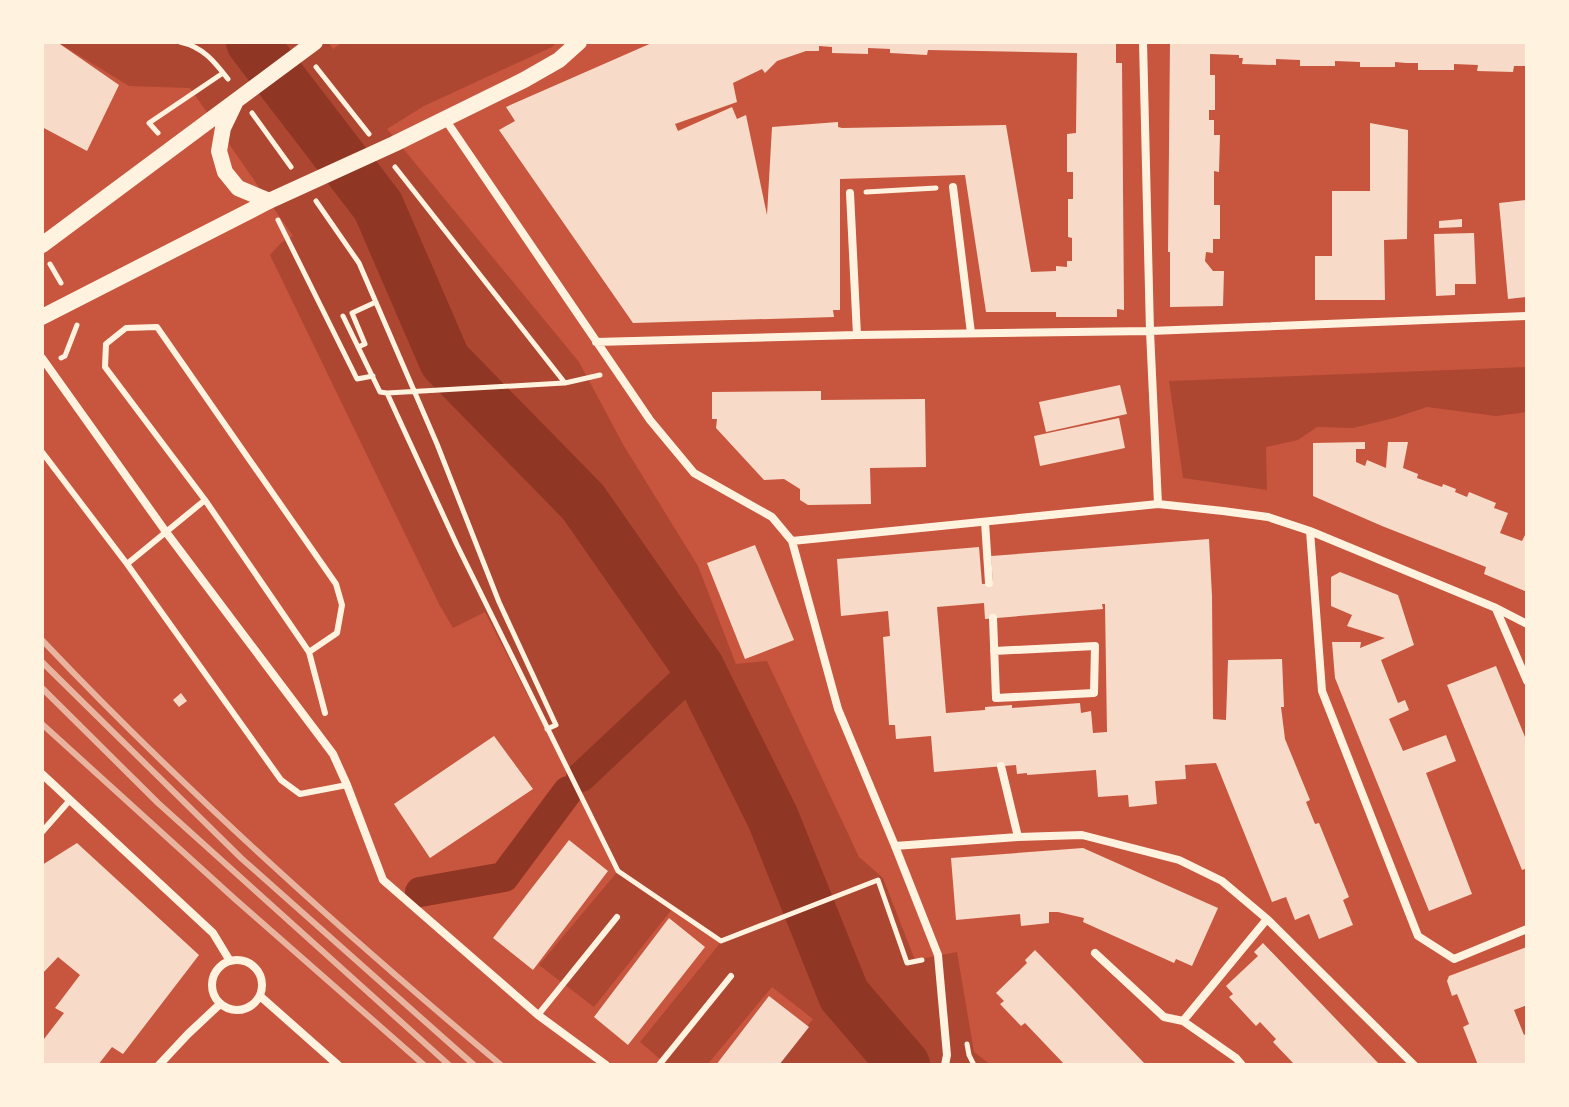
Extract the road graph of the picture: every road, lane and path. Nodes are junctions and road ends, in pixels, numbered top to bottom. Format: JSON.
{"nodes":[{"id":1,"x":180,"y":42,"type":"edge"},
{"id":2,"x":315,"y":42,"type":"edge"},
{"id":3,"x":579,"y":42,"type":"edge"},
{"id":4,"x":1143,"y":42,"type":"edge"},
{"id":5,"x":315,"y":66,"type":"dead end"},
{"id":6,"x":223,"y":73,"type":"junction"},
{"id":7,"x":239,"y":99,"type":"junction"},
{"id":8,"x":445,"y":119,"type":"junction"},
{"id":9,"x":373,"y":139,"type":"dead end"},
{"id":10,"x":171,"y":149,"type":"junction"},
{"id":11,"x":392,"y":164,"type":"dead end"},
{"id":12,"x":295,"y":172,"type":"dead end"},
{"id":13,"x":953,"y":187,"type":"joint"},
{"id":14,"x":850,"y":193,"type":"joint"},
{"id":15,"x":314,"y":198,"type":"dead end"},
{"id":16,"x":269,"y":201,"type":"junction"},
{"id":17,"x":42,"y":245,"type":"edge"},
{"id":18,"x":376,"y":302,"type":"junction"},
{"id":19,"x":343,"y":316,"type":"dead end"},
{"id":20,"x":1527,"y":316,"type":"edge"},
{"id":21,"x":42,"y":317,"type":"edge"},
{"id":22,"x":1150,"y":331,"type":"junction"},
{"id":23,"x":971,"y":333,"type":"junction"},
{"id":24,"x":857,"y":335,"type":"junction"},
{"id":25,"x":596,"y":342,"type":"junction"},
{"id":26,"x":358,"y":347,"type":"junction"},
{"id":27,"x":42,"y":358,"type":"edge"},
{"id":28,"x":616,"y":371,"type":"junction"},
{"id":29,"x":373,"y":376,"type":"junction"},
{"id":30,"x":565,"y":383,"type":"junction"},
{"id":31,"x":387,"y":393,"type":"junction"},
{"id":32,"x":42,"y":452,"type":"edge"},
{"id":33,"x":205,"y":500,"type":"junction"},
{"id":34,"x":1158,"y":504,"type":"junction"},
{"id":35,"x":985,"y":522,"type":"junction"},
{"id":36,"x":1310,"y":531,"type":"junction"},
{"id":37,"x":166,"y":532,"type":"junction"},
{"id":38,"x":792,"y":541,"type":"junction"},
{"id":39,"x":127,"y":564,"type":"junction"},
{"id":40,"x":989,"y":583,"type":"dead end"},
{"id":41,"x":1496,"y":608,"type":"junction"},
{"id":42,"x":993,"y":618,"type":"dead end"},
{"id":43,"x":1527,"y":624,"type":"edge"},
{"id":44,"x":994,"y":651,"type":"junction"},
{"id":45,"x":309,"y":652,"type":"junction"},
{"id":46,"x":1527,"y":681,"type":"edge"},
{"id":47,"x":325,"y":713,"type":"dead end"},
{"id":48,"x":547,"y":729,"type":"junction"},
{"id":49,"x":1001,"y":766,"type":"dead end"},
{"id":50,"x":42,"y":774,"type":"edge"},
{"id":51,"x":347,"y":785,"type":"junction"},
{"id":52,"x":70,"y":800,"type":"junction"},
{"id":53,"x":42,"y":832,"type":"edge"},
{"id":54,"x":1018,"y":837,"type":"junction"},
{"id":55,"x":895,"y":846,"type":"junction"},
{"id":56,"x":617,"y":917,"type":"dead end"},
{"id":57,"x":1267,"y":919,"type":"junction"},
{"id":58,"x":1527,"y":929,"type":"edge"},
{"id":59,"x":1095,"y":953,"type":"dead end"},
{"id":60,"x":230,"y":961,"type":"junction"},
{"id":61,"x":917,"y":961,"type":"dead end"},
{"id":62,"x":731,"y":976,"type":"dead end"},
{"id":63,"x":260,"y":996,"type":"junction"},
{"id":64,"x":220,"y":1004,"type":"junction"},
{"id":65,"x":538,"y":1015,"type":"junction"},
{"id":66,"x":1183,"y":1021,"type":"junction"},
{"id":67,"x":159,"y":1065,"type":"edge"},
{"id":68,"x":338,"y":1065,"type":"edge"},
{"id":69,"x":606,"y":1065,"type":"edge"},
{"id":70,"x":659,"y":1065,"type":"edge"},
{"id":71,"x":945,"y":1065,"type":"edge"},
{"id":72,"x":1242,"y":1065,"type":"edge"},
{"id":73,"x":1414,"y":1065,"type":"edge"}],
"edges":[{"from":1,"to":6,"type":"path"},
{"from":2,"to":7,"type":"main road"},
{"from":3,"to":8,"type":"main road"},
{"from":4,"to":22,"type":"street"},
{"from":5,"to":9,"type":"path"},
{"from":6,"to":7,"type":"path"},
{"from":6,"to":10,"type":"path"},
{"from":7,"to":10,"type":"main road"},
{"from":7,"to":12,"type":"path"},
{"from":7,"to":16,"type":"main road"},
{"from":8,"to":16,"type":"main road"},
{"from":8,"to":25,"type":"street"},
{"from":10,"to":17,"type":"main road"},
{"from":11,"to":30,"type":"path"},
{"from":13,"to":14,"type":"path"},
{"from":13,"to":23,"type":"street"},
{"from":14,"to":24,"type":"street"},
{"from":15,"to":18,"type":"path"},
{"from":16,"to":21,"type":"main road"},
{"from":16,"to":29,"type":"path"},
{"from":18,"to":26,"type":"path"},
{"from":18,"to":48,"type":"path"},
{"from":19,"to":26,"type":"path"},
{"from":20,"to":22,"type":"street"},
{"from":22,"to":23,"type":"street"},
{"from":22,"to":34,"type":"street"},
{"from":23,"to":24,"type":"street"},
{"from":24,"to":25,"type":"street"},
{"from":25,"to":28,"type":"street"},
{"from":26,"to":29,"type":"path"},
{"from":27,"to":37,"type":"street"},
{"from":28,"to":30,"type":"path"},
{"from":28,"to":38,"type":"street"},
{"from":29,"to":31,"type":"path"},
{"from":30,"to":31,"type":"path"},
{"from":31,"to":48,"type":"path"},
{"from":32,"to":39,"type":"lane"},
{"from":33,"to":37,"type":"lane"},
{"from":33,"to":45,"type":"lane"},
{"from":33,"to":45,"type":"lane"},
{"from":34,"to":35,"type":"street"},
{"from":34,"to":36,"type":"street"},
{"from":35,"to":38,"type":"street"},
{"from":35,"to":40,"type":"street"},
{"from":36,"to":41,"type":"street"},
{"from":36,"to":58,"type":"street"},
{"from":37,"to":39,"type":"lane"},
{"from":37,"to":51,"type":"street"},
{"from":38,"to":55,"type":"street"},
{"from":39,"to":51,"type":"lane"},
{"from":41,"to":43,"type":"street"},
{"from":41,"to":46,"type":"street"},
{"from":42,"to":44,"type":"street"},
{"from":44,"to":44,"type":"street"},
{"from":45,"to":47,"type":"lane"},
{"from":48,"to":61,"type":"path"},
{"from":49,"to":54,"type":"street"},
{"from":50,"to":52,"type":"street"},
{"from":51,"to":65,"type":"street"},
{"from":52,"to":53,"type":"lane"},
{"from":52,"to":60,"type":"street"},
{"from":54,"to":55,"type":"street"},
{"from":54,"to":57,"type":"street"},
{"from":55,"to":71,"type":"street"},
{"from":56,"to":65,"type":"lane"},
{"from":57,"to":66,"type":"street"},
{"from":57,"to":73,"type":"street"},
{"from":59,"to":66,"type":"street"},
{"from":60,"to":63,"type":"street"},
{"from":60,"to":64,"type":"street"},
{"from":62,"to":70,"type":"lane"},
{"from":63,"to":64,"type":"street"},
{"from":63,"to":68,"type":"street"},
{"from":64,"to":67,"type":"street"},
{"from":65,"to":69,"type":"street"},
{"from":66,"to":72,"type":"street"}]}
